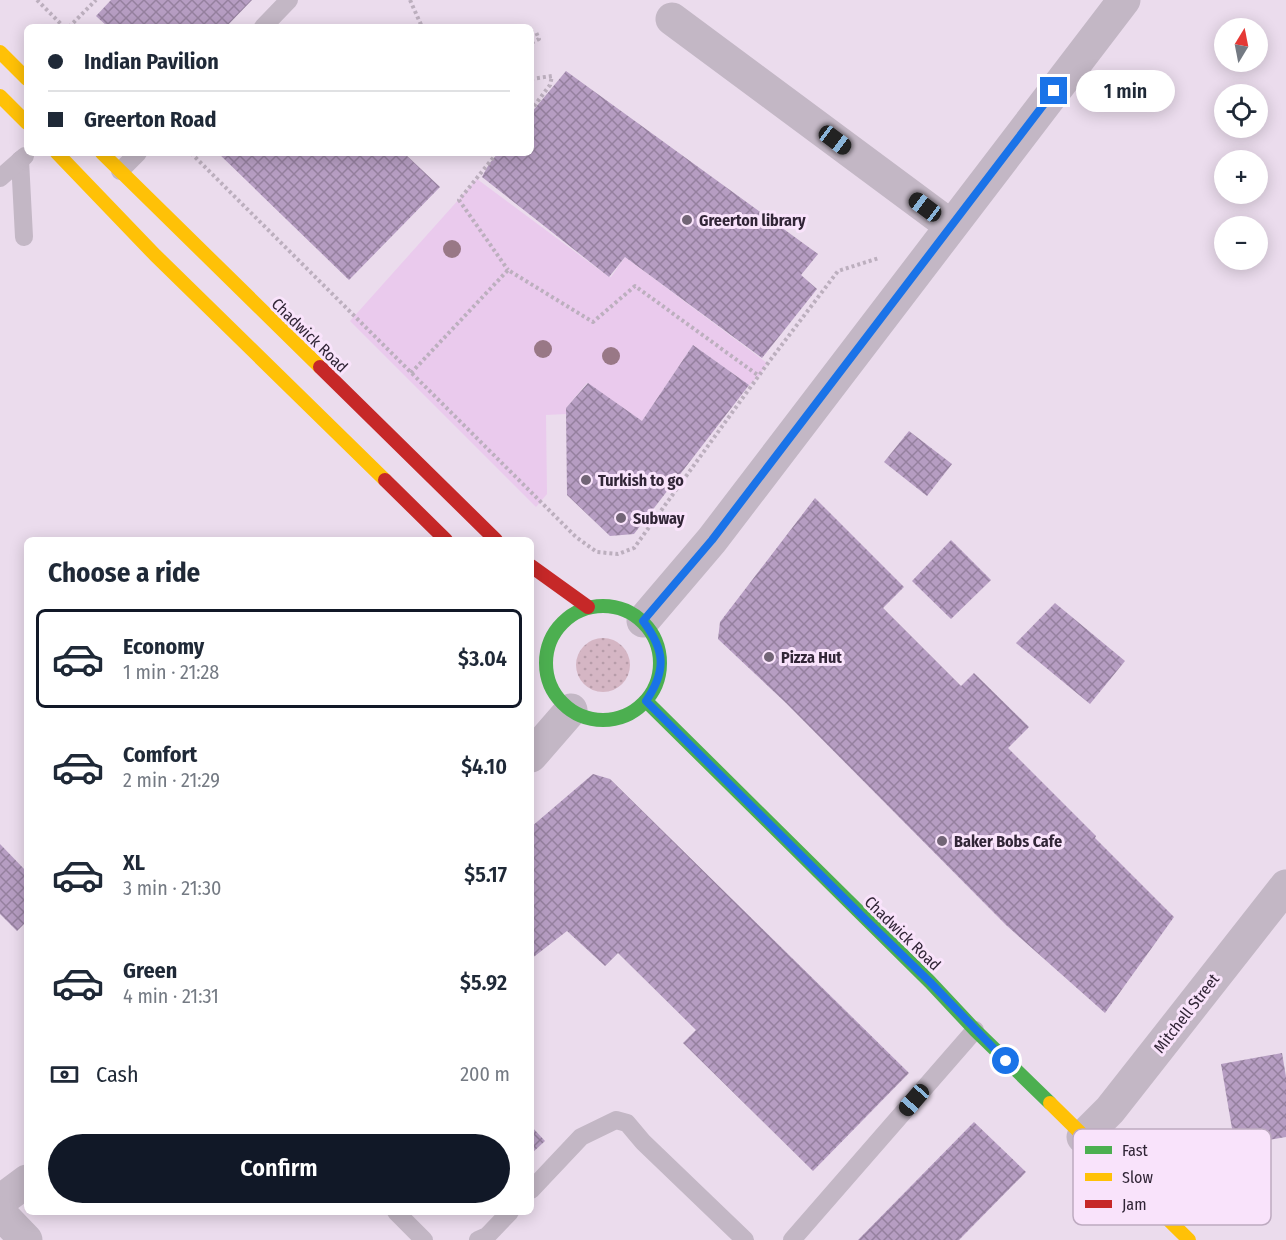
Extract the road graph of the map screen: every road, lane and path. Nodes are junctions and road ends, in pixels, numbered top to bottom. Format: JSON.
{"nodes":[{"id":1,"x":37,"y":0,"type":"edge"},
{"id":2,"x":96,"y":0,"type":"edge"},
{"id":3,"x":289,"y":0,"type":"edge"},
{"id":4,"x":410,"y":0,"type":"edge"},
{"id":5,"x":1124,"y":0,"type":"edge"},
{"id":6,"x":672,"y":19,"type":"dead end"},
{"id":7,"x":61,"y":24,"type":"edge"},
{"id":8,"x":72,"y":24,"type":"edge"},
{"id":9,"x":266,"y":24,"type":"edge"},
{"id":10,"x":421,"y":24,"type":"edge"},
{"id":11,"x":534,"y":32,"type":"edge"},
{"id":12,"x":534,"y":42,"type":"edge"},
{"id":13,"x":0,"y":52,"type":"edge"},
{"id":14,"x":24,"y":76,"type":"edge"},
{"id":15,"x":534,"y":79,"type":"edge"},
{"id":16,"x":0,"y":96,"type":"edge"},
{"id":17,"x":534,"y":106,"type":"edge"},
{"id":18,"x":24,"y":120,"type":"edge"},
{"id":19,"x":60,"y":156,"type":"edge"},
{"id":20,"x":105,"y":156,"type":"edge"},
{"id":21,"x":135,"y":156,"type":"edge"},
{"id":22,"x":194,"y":156,"type":"edge"},
{"id":23,"x":495,"y":156,"type":"edge"},
{"id":24,"x":24,"y":157,"type":"edge"},
{"id":25,"x":120,"y":171,"type":"junction"},
{"id":26,"x":0,"y":178,"type":"edge"},
{"id":27,"x":951,"y":226,"type":"junction"},
{"id":28,"x":24,"y":237,"type":"dead end"},
{"id":29,"x":887,"y":255,"type":"dead end"},
{"id":30,"x":508,"y":270,"type":"junction"},
{"id":31,"x":411,"y":373,"type":"junction"},
{"id":32,"x":759,"y":376,"type":"junction"},
{"id":33,"x":443,"y":537,"type":"edge"},
{"id":34,"x":493,"y":537,"type":"edge"},
{"id":35,"x":534,"y":568,"type":"edge"},
{"id":36,"x":588,"y":607,"type":"junction"},
{"id":37,"x":643,"y":621,"type":"junction"},
{"id":38,"x":534,"y":649,"type":"edge"},
{"id":39,"x":545,"y":664,"type":"junction"},
{"id":40,"x":646,"y":701,"type":"junction"},
{"id":41,"x":571,"y":710,"type":"junction"},
{"id":42,"x":534,"y":753,"type":"edge"},
{"id":43,"x":1286,"y":886,"type":"edge"},
{"id":44,"x":975,"y":1030,"type":"junction"},
{"id":45,"x":1075,"y":1129,"type":"edge"},
{"id":46,"x":1091,"y":1129,"type":"edge"},
{"id":47,"x":24,"y":1183,"type":"edge"},
{"id":48,"x":534,"y":1187,"type":"edge"},
{"id":49,"x":0,"y":1202,"type":"edge"},
{"id":50,"x":0,"y":1213,"type":"edge"},
{"id":51,"x":399,"y":1215,"type":"edge"},
{"id":52,"x":507,"y":1215,"type":"edge"},
{"id":53,"x":1174,"y":1225,"type":"edge"},
{"id":54,"x":26,"y":1240,"type":"edge"},
{"id":55,"x":424,"y":1240,"type":"edge"},
{"id":56,"x":478,"y":1240,"type":"edge"},
{"id":57,"x":745,"y":1240,"type":"edge"},
{"id":58,"x":792,"y":1240,"type":"edge"},
{"id":59,"x":1189,"y":1240,"type":"edge"}],
"edges":[{"from":1,"to":7,"type":"path"},
{"from":2,"to":8,"type":"path"},
{"from":3,"to":9,"type":"lane"},
{"from":4,"to":10,"type":"path"},
{"from":5,"to":27,"type":"street"},
{"from":6,"to":27,"type":"street"},
{"from":11,"to":12,"type":"path"},
{"from":13,"to":14,"type":"street"},
{"from":15,"to":17,"type":"path"},
{"from":16,"to":18,"type":"street"},
{"from":19,"to":33,"type":"street"},
{"from":20,"to":25,"type":"street","name":"Chadwick Road"},
{"from":21,"to":25,"type":"lane"},
{"from":22,"to":31,"type":"path"},
{"from":23,"to":30,"type":"path"},
{"from":24,"to":26,"type":"lane"},
{"from":24,"to":28,"type":"lane"},
{"from":25,"to":34,"type":"street","name":"Chadwick Road"},
{"from":27,"to":37,"type":"street"},
{"from":29,"to":32,"type":"path"},
{"from":30,"to":31,"type":"path"},
{"from":30,"to":32,"type":"path"},
{"from":31,"to":32,"type":"path"},
{"from":35,"to":36,"type":"street"},
{"from":36,"to":37,"type":"street"},
{"from":36,"to":39,"type":"street"},
{"from":37,"to":40,"type":"street"},
{"from":38,"to":39,"type":"street"},
{"from":39,"to":41,"type":"street"},
{"from":40,"to":41,"type":"street"},
{"from":40,"to":44,"type":"street","name":"Chadwick Road"},
{"from":41,"to":42,"type":"street"},
{"from":43,"to":46,"type":"street","name":"Mitchell Street"},
{"from":44,"to":45,"type":"street","name":"Chadwick Road"},
{"from":44,"to":58,"type":"lane"},
{"from":47,"to":49,"type":"street"},
{"from":48,"to":57,"type":"lane"},
{"from":50,"to":54,"type":"street"},
{"from":51,"to":55,"type":"lane"},
{"from":52,"to":56,"type":"lane"},
{"from":53,"to":59,"type":"street","name":"Chadwick Road"}]}
